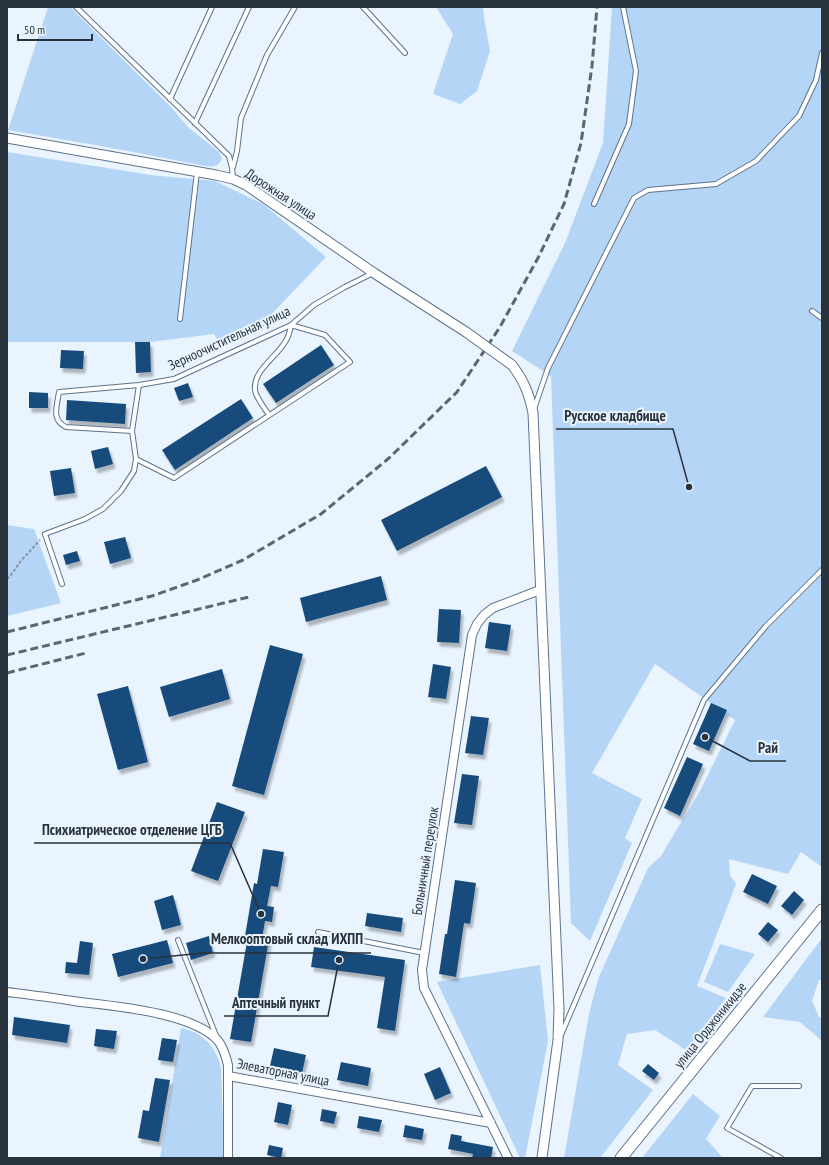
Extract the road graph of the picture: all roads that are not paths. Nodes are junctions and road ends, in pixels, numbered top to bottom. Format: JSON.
{"nodes":[{"id":1,"x":76,"y":7,"type":"edge"},
{"id":2,"x":212,"y":7,"type":"edge"},
{"id":3,"x":250,"y":7,"type":"edge"},
{"id":4,"x":295,"y":7,"type":"edge"},
{"id":5,"x":363,"y":7,"type":"edge"},
{"id":6,"x":623,"y":7,"type":"edge"},
{"id":7,"x":405,"y":53,"type":"dead end"},
{"id":8,"x":822,"y":53,"type":"edge"},
{"id":9,"x":170,"y":98,"type":"junction"},
{"id":10,"x":195,"y":123,"type":"junction"},
{"id":11,"x":7,"y":138,"type":"edge"},
{"id":12,"x":232,"y":168,"type":"junction"},
{"id":13,"x":197,"y":171,"type":"junction"},
{"id":14,"x":233,"y":179,"type":"junction"},
{"id":15,"x":594,"y":204,"type":"dead end"},
{"id":16,"x":374,"y":273,"type":"junction"},
{"id":17,"x":812,"y":311,"type":"dead end"},
{"id":18,"x":822,"y":318,"type":"edge"},
{"id":19,"x":180,"y":319,"type":"dead end"},
{"id":20,"x":291,"y":325,"type":"junction"},
{"id":21,"x":139,"y":385,"type":"junction"},
{"id":22,"x":533,"y":413,"type":"junction"},
{"id":23,"x":269,"y":416,"type":"junction"},
{"id":24,"x":132,"y":431,"type":"junction"},
{"id":25,"x":136,"y":459,"type":"junction"},
{"id":26,"x":822,"y":570,"type":"edge"},
{"id":27,"x":62,"y":584,"type":"dead end"},
{"id":28,"x":540,"y":590,"type":"junction"},
{"id":29,"x":822,"y":910,"type":"edge"},
{"id":30,"x":318,"y":932,"type":"dead end"},
{"id":31,"x":178,"y":940,"type":"dead end"},
{"id":32,"x":424,"y":953,"type":"junction"},
{"id":33,"x":7,"y":992,"type":"edge"},
{"id":34,"x":558,"y":1040,"type":"junction"},
{"id":35,"x":219,"y":1042,"type":"junction"},
{"id":36,"x":228,"y":1076,"type":"junction"},
{"id":37,"x":798,"y":1086,"type":"dead end"},
{"id":38,"x":491,"y":1123,"type":"junction"},
{"id":39,"x":228,"y":1158,"type":"edge"},
{"id":40,"x":508,"y":1158,"type":"edge"},
{"id":41,"x":542,"y":1158,"type":"edge"},
{"id":42,"x":621,"y":1158,"type":"edge"},
{"id":43,"x":781,"y":1158,"type":"edge"}],
"edges":[{"from":1,"to":9,"type":"lane"},
{"from":2,"to":9,"type":"lane"},
{"from":3,"to":10,"type":"lane"},
{"from":4,"to":12,"type":"lane"},
{"from":5,"to":7,"type":"lane"},
{"from":6,"to":15,"type":"lane"},
{"from":8,"to":22,"type":"lane"},
{"from":9,"to":10,"type":"lane"},
{"from":10,"to":12,"type":"lane"},
{"from":11,"to":13,"type":"street","name":"Дорожная улица"},
{"from":12,"to":14,"type":"lane"},
{"from":13,"to":14,"type":"street","name":"Дорожная улица"},
{"from":13,"to":19,"type":"lane"},
{"from":14,"to":16,"type":"street","name":"Дорожная улица"},
{"from":16,"to":20,"type":"lane","name":"Зерноочистительная улица"},
{"from":16,"to":22,"type":"street","name":"Дорожная улица","bridge":true},
{"from":17,"to":18,"type":"lane"},
{"from":20,"to":21,"type":"lane","name":"Зерноочистительная улица"},
{"from":20,"to":23,"type":"lane"},
{"from":20,"to":23,"type":"lane"},
{"from":21,"to":24,"type":"lane"},
{"from":21,"to":24,"type":"lane","name":"Зерноочистительная улица"},
{"from":22,"to":28,"type":"street"},
{"from":23,"to":25,"type":"lane"},
{"from":24,"to":25,"type":"lane"},
{"from":25,"to":27,"type":"lane"},
{"from":26,"to":34,"type":"lane"},
{"from":28,"to":32,"type":"street","name":"Больничный переулок"},
{"from":28,"to":34,"type":"street"},
{"from":29,"to":42,"type":"main road","name":"улица Орджоникидзе"},
{"from":30,"to":32,"type":"lane"},
{"from":31,"to":35,"type":"lane"},
{"from":32,"to":38,"type":"street","name":"Больничный переулок"},
{"from":33,"to":35,"type":"street"},
{"from":34,"to":41,"type":"street"},
{"from":35,"to":36,"type":"street","name":"Элеваторная улица"},
{"from":36,"to":38,"type":"street","name":"Элеваторная улица"},
{"from":36,"to":39,"type":"street"},
{"from":37,"to":43,"type":"lane"},
{"from":38,"to":40,"type":"street","name":"Больничный переулок"}]}
